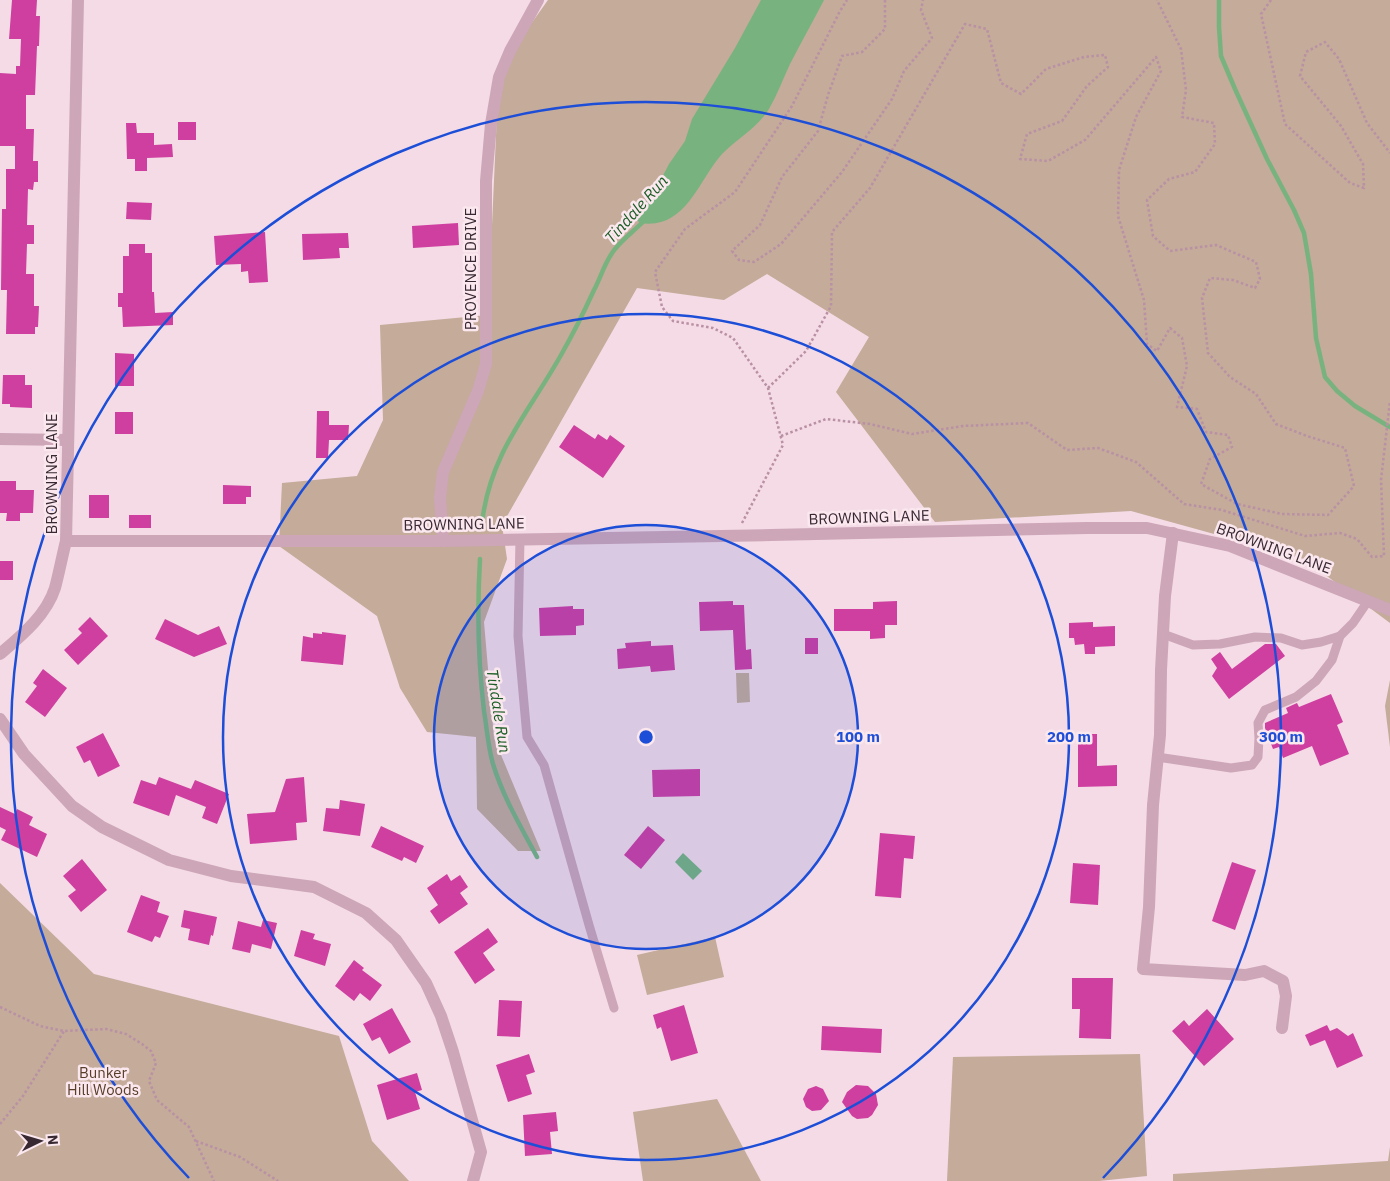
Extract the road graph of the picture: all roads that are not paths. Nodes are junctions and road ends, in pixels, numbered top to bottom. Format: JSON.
{"nodes":[{"id":1,"x":78,"y":0,"type":"edge"},
{"id":2,"x":538,"y":0,"type":"edge"},
{"id":3,"x":0,"y":439,"type":"edge"},
{"id":4,"x":67,"y":440,"type":"junction"},
{"id":5,"x":1173,"y":533,"type":"junction"},
{"id":6,"x":520,"y":539,"type":"junction"},
{"id":7,"x":443,"y":541,"type":"junction"},
{"id":8,"x":66,"y":542,"type":"junction"},
{"id":9,"x":1368,"y":601,"type":"junction"},
{"id":10,"x":1390,"y":610,"type":"edge"},
{"id":11,"x":1163,"y":634,"type":"junction"},
{"id":12,"x":1340,"y":636,"type":"junction"},
{"id":13,"x":0,"y":654,"type":"edge"},
{"id":14,"x":0,"y":719,"type":"edge"},
{"id":15,"x":1157,"y":757,"type":"junction"},
{"id":16,"x":614,"y":1008,"type":"dead end"},
{"id":17,"x":1282,"y":1028,"type":"dead end"},
{"id":18,"x":473,"y":1181,"type":"edge"}],
"edges":[{"from":1,"to":4,"type":"street","name":"BROWNING LANE"},
{"from":2,"to":7,"type":"street","name":"PROVENCE DRIVE"},
{"from":3,"to":4,"type":"street"},
{"from":4,"to":8,"type":"street","name":"BROWNING LANE"},
{"from":5,"to":6,"type":"street","name":"BROWNING LANE"},
{"from":5,"to":9,"type":"street","name":"BROWNING LANE"},
{"from":5,"to":11,"type":"street"},
{"from":6,"to":7,"type":"street","name":"BROWNING LANE"},
{"from":6,"to":16,"type":"lane"},
{"from":7,"to":8,"type":"street","name":"BROWNING LANE"},
{"from":8,"to":13,"type":"street"},
{"from":9,"to":10,"type":"street","name":"BROWNING LANE"},
{"from":9,"to":12,"type":"lane"},
{"from":11,"to":12,"type":"lane"},
{"from":11,"to":15,"type":"street"},
{"from":12,"to":15,"type":"lane"},
{"from":14,"to":18,"type":"street"},
{"from":15,"to":17,"type":"street"}]}
